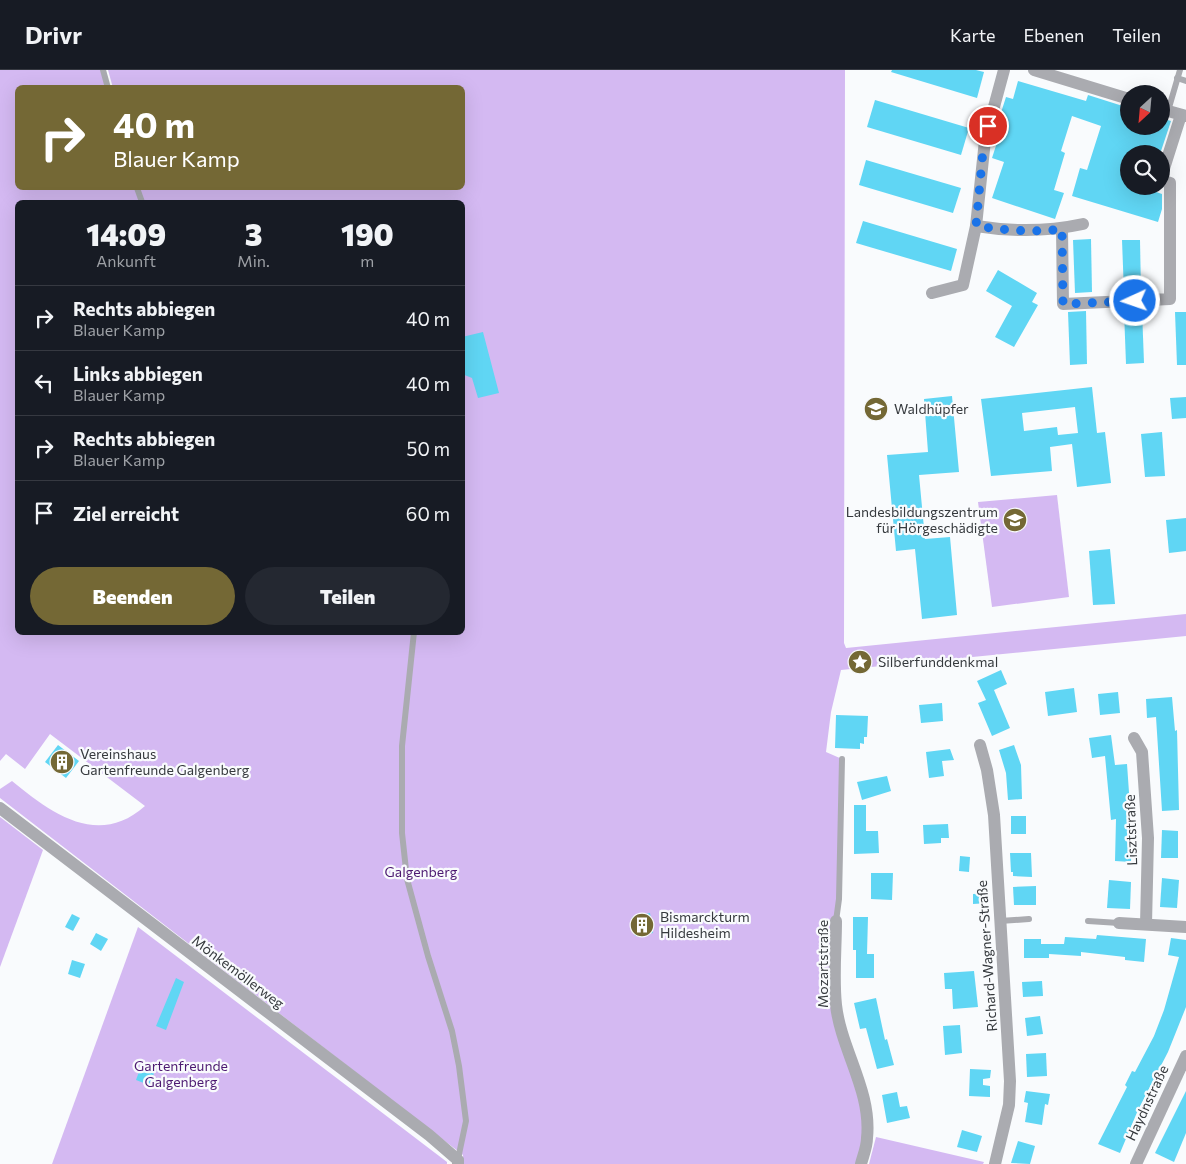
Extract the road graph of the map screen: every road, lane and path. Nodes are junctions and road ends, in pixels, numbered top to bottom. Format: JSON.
{"nodes":[{"id":1,"x":103,"y":70,"type":"edge"},
{"id":2,"x":1004,"y":70,"type":"edge"},
{"id":3,"x":1034,"y":70,"type":"edge"},
{"id":4,"x":1180,"y":70,"type":"edge"},
{"id":5,"x":1177,"y":78,"type":"junction"},
{"id":6,"x":1186,"y":81,"type":"edge"},
{"id":7,"x":107,"y":85,"type":"edge"},
{"id":8,"x":1120,"y":95,"type":"edge"},
{"id":9,"x":1170,"y":95,"type":"edge"},
{"id":10,"x":1170,"y":112,"type":"edge"},
{"id":11,"x":1183,"y":115,"type":"edge"},
{"id":12,"x":1170,"y":153,"type":"edge"},
{"id":13,"x":1170,"y":195,"type":"edge"},
{"id":14,"x":1083,"y":224,"type":"dead end"},
{"id":15,"x":976,"y":226,"type":"junction"},
{"id":16,"x":1062,"y":229,"type":"junction"},
{"id":17,"x":932,"y":293,"type":"dead end"},
{"id":18,"x":414,"y":635,"type":"edge"},
{"id":19,"x":1134,"y":738,"type":"dead end"},
{"id":20,"x":980,"y":745,"type":"dead end"},
{"id":21,"x":842,"y":759,"type":"dead end"},
{"id":22,"x":0,"y":808,"type":"edge"},
{"id":23,"x":1029,"y":919,"type":"dead end"},
{"id":24,"x":836,"y":921,"type":"joint"},
{"id":25,"x":1000,"y":921,"type":"junction"},
{"id":26,"x":1088,"y":921,"type":"dead end"},
{"id":27,"x":1119,"y":922,"type":"joint"},
{"id":28,"x":1146,"y":924,"type":"junction"},
{"id":29,"x":1186,"y":927,"type":"edge"},
{"id":30,"x":1186,"y":1056,"type":"edge"},
{"id":31,"x":458,"y":1162,"type":"edge"},
{"id":32,"x":861,"y":1164,"type":"edge"},
{"id":33,"x":995,"y":1164,"type":"edge"},
{"id":34,"x":1136,"y":1164,"type":"edge"}],
"edges":[{"from":1,"to":7,"type":"lane"},
{"from":2,"to":15,"type":"street"},
{"from":3,"to":8,"type":"street"},
{"from":4,"to":5,"type":"lane"},
{"from":5,"to":6,"type":"lane"},
{"from":5,"to":9,"type":"lane"},
{"from":10,"to":11,"type":"street"},
{"from":11,"to":12,"type":"street"},
{"from":13,"to":16,"type":"street"},
{"from":14,"to":16,"type":"street"},
{"from":15,"to":16,"type":"street"},
{"from":15,"to":17,"type":"street"},
{"from":18,"to":31,"type":"lane"},
{"from":19,"to":28,"type":"street","name":"Lisztstraße"},
{"from":20,"to":25,"type":"street","name":"Richard-Wagner-Straße"},
{"from":21,"to":24,"type":"lane","name":"Mozartstraße"},
{"from":22,"to":31,"type":"street","name":"Mönkemöllerweg"},
{"from":23,"to":25,"type":"lane"},
{"from":24,"to":32,"type":"street","name":"Mozartstraße"},
{"from":25,"to":33,"type":"street","name":"Richard-Wagner-Straße"},
{"from":26,"to":27,"type":"lane"},
{"from":27,"to":28,"type":"street"},
{"from":28,"to":29,"type":"street"},
{"from":30,"to":34,"type":"street","name":"Haydnstraße"}]}
